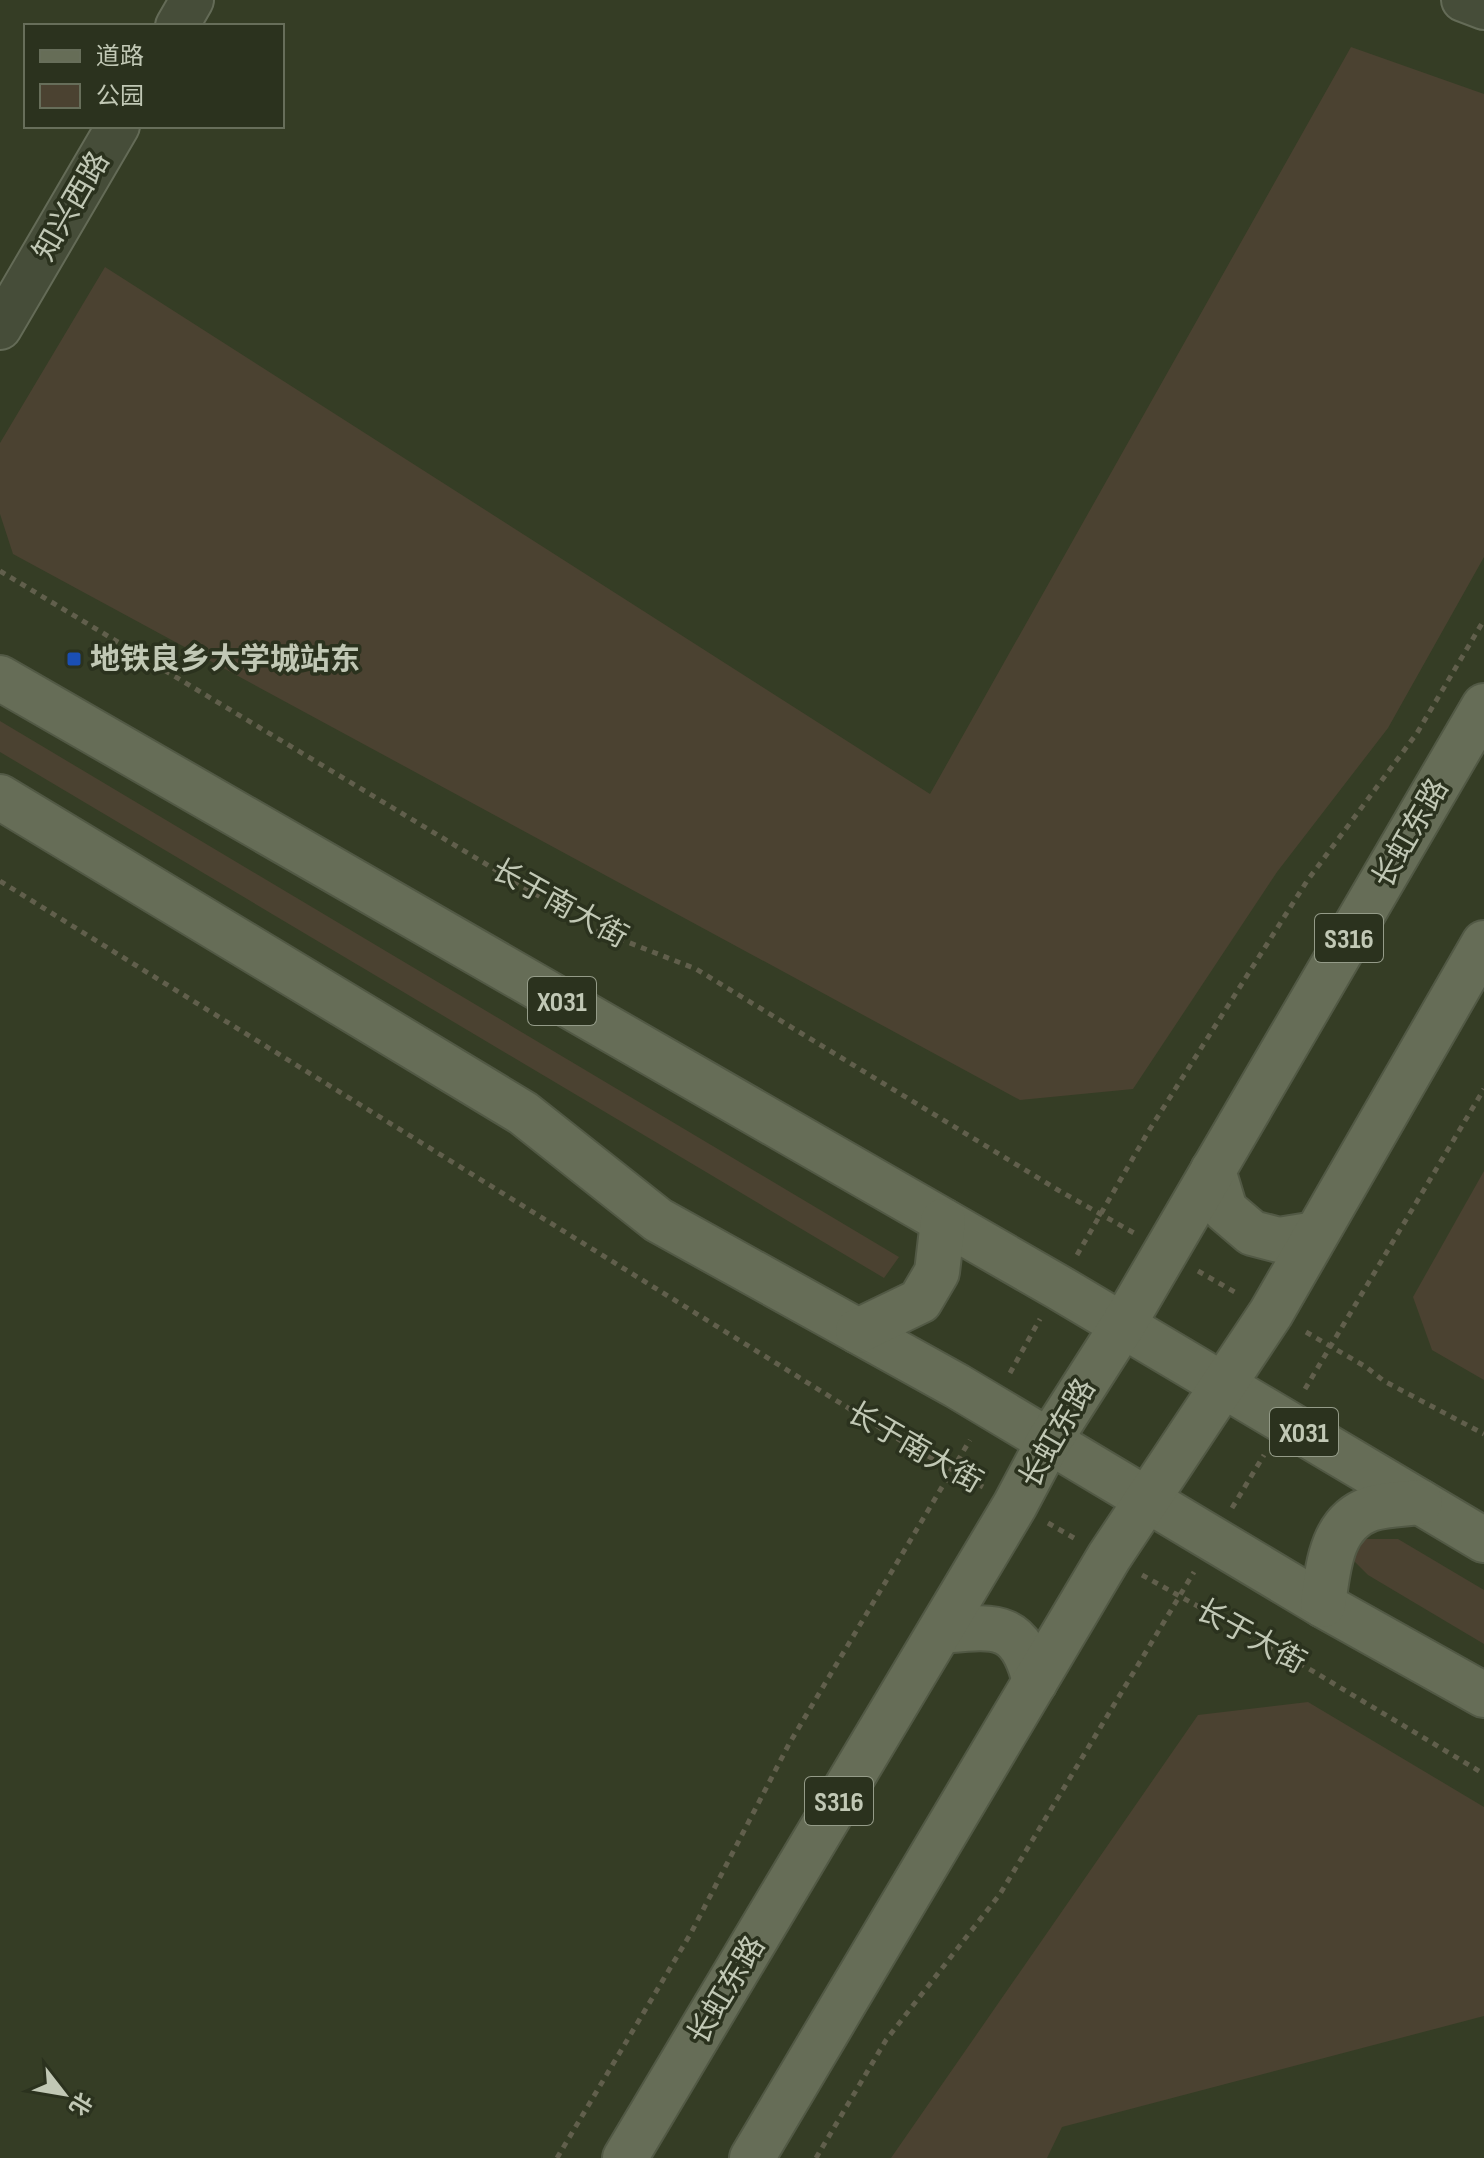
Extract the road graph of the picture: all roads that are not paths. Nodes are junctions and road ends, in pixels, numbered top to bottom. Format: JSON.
{"nodes":[{"id":1,"x":192,"y":0,"type":"edge"},
{"id":2,"x":1463,"y":0,"type":"edge"},
{"id":3,"x":1484,"y":8,"type":"edge"},
{"id":4,"x":178,"y":24,"type":"edge"},
{"id":5,"x":117,"y":128,"type":"edge"},
{"id":6,"x":0,"y":328,"type":"edge"},
{"id":7,"x":0,"y":678,"type":"edge"},
{"id":8,"x":1484,"y":706,"type":"edge"},
{"id":9,"x":0,"y":797,"type":"edge"},
{"id":10,"x":1484,"y":943,"type":"edge"},
{"id":11,"x":1213,"y":1170,"type":"junction"},
{"id":12,"x":943,"y":1221,"type":"junction"},
{"id":13,"x":1316,"y":1234,"type":"junction"},
{"id":14,"x":1123,"y":1325,"type":"junction"},
{"id":15,"x":858,"y":1331,"type":"junction"},
{"id":16,"x":1223,"y":1385,"type":"junction"},
{"id":17,"x":1049,"y":1441,"type":"junction"},
{"id":18,"x":1148,"y":1499,"type":"junction"},
{"id":19,"x":1420,"y":1502,"type":"junction"},
{"id":20,"x":1484,"y":1540,"type":"edge"},
{"id":21,"x":1323,"y":1605,"type":"junction"},
{"id":22,"x":941,"y":1631,"type":"junction"},
{"id":23,"x":1035,"y":1682,"type":"junction"},
{"id":24,"x":1484,"y":1695,"type":"edge"},
{"id":25,"x":625,"y":2158,"type":"edge"},
{"id":26,"x":752,"y":2158,"type":"edge"}],
"edges":[{"from":1,"to":4,"type":"street"},
{"from":2,"to":3,"type":"street"},
{"from":5,"to":6,"type":"street","name":"知兴西路"},
{"from":7,"to":12,"type":"main road","number":"X031"},
{"from":8,"to":11,"type":"main road","name":"长虹东路","number":"S316"},
{"from":9,"to":15,"type":"main road"},
{"from":10,"to":13,"type":"main road"},
{"from":11,"to":13,"type":"main road"},
{"from":11,"to":14,"type":"main road","name":"长虹东路","number":"S316"},
{"from":12,"to":14,"type":"main road","number":"X031"},
{"from":12,"to":15,"type":"main road"},
{"from":13,"to":16,"type":"main road"},
{"from":14,"to":16,"type":"main road","number":"X031"},
{"from":14,"to":17,"type":"main road","name":"长虹东路","number":"S316"},
{"from":15,"to":17,"type":"main road"},
{"from":16,"to":18,"type":"main road"},
{"from":16,"to":19,"type":"main road","number":"X031"},
{"from":17,"to":18,"type":"main road","name":"长于大街"},
{"from":17,"to":22,"type":"main road","name":"长虹东路","number":"S316"},
{"from":18,"to":21,"type":"main road","name":"长于大街"},
{"from":18,"to":23,"type":"main road"},
{"from":19,"to":20,"type":"main road","number":"X031"},
{"from":19,"to":21,"type":"main road"},
{"from":21,"to":24,"type":"main road","name":"长于大街"},
{"from":22,"to":23,"type":"main road"},
{"from":22,"to":25,"type":"main road","name":"长虹东路","number":"S316"},
{"from":23,"to":26,"type":"main road"}]}
